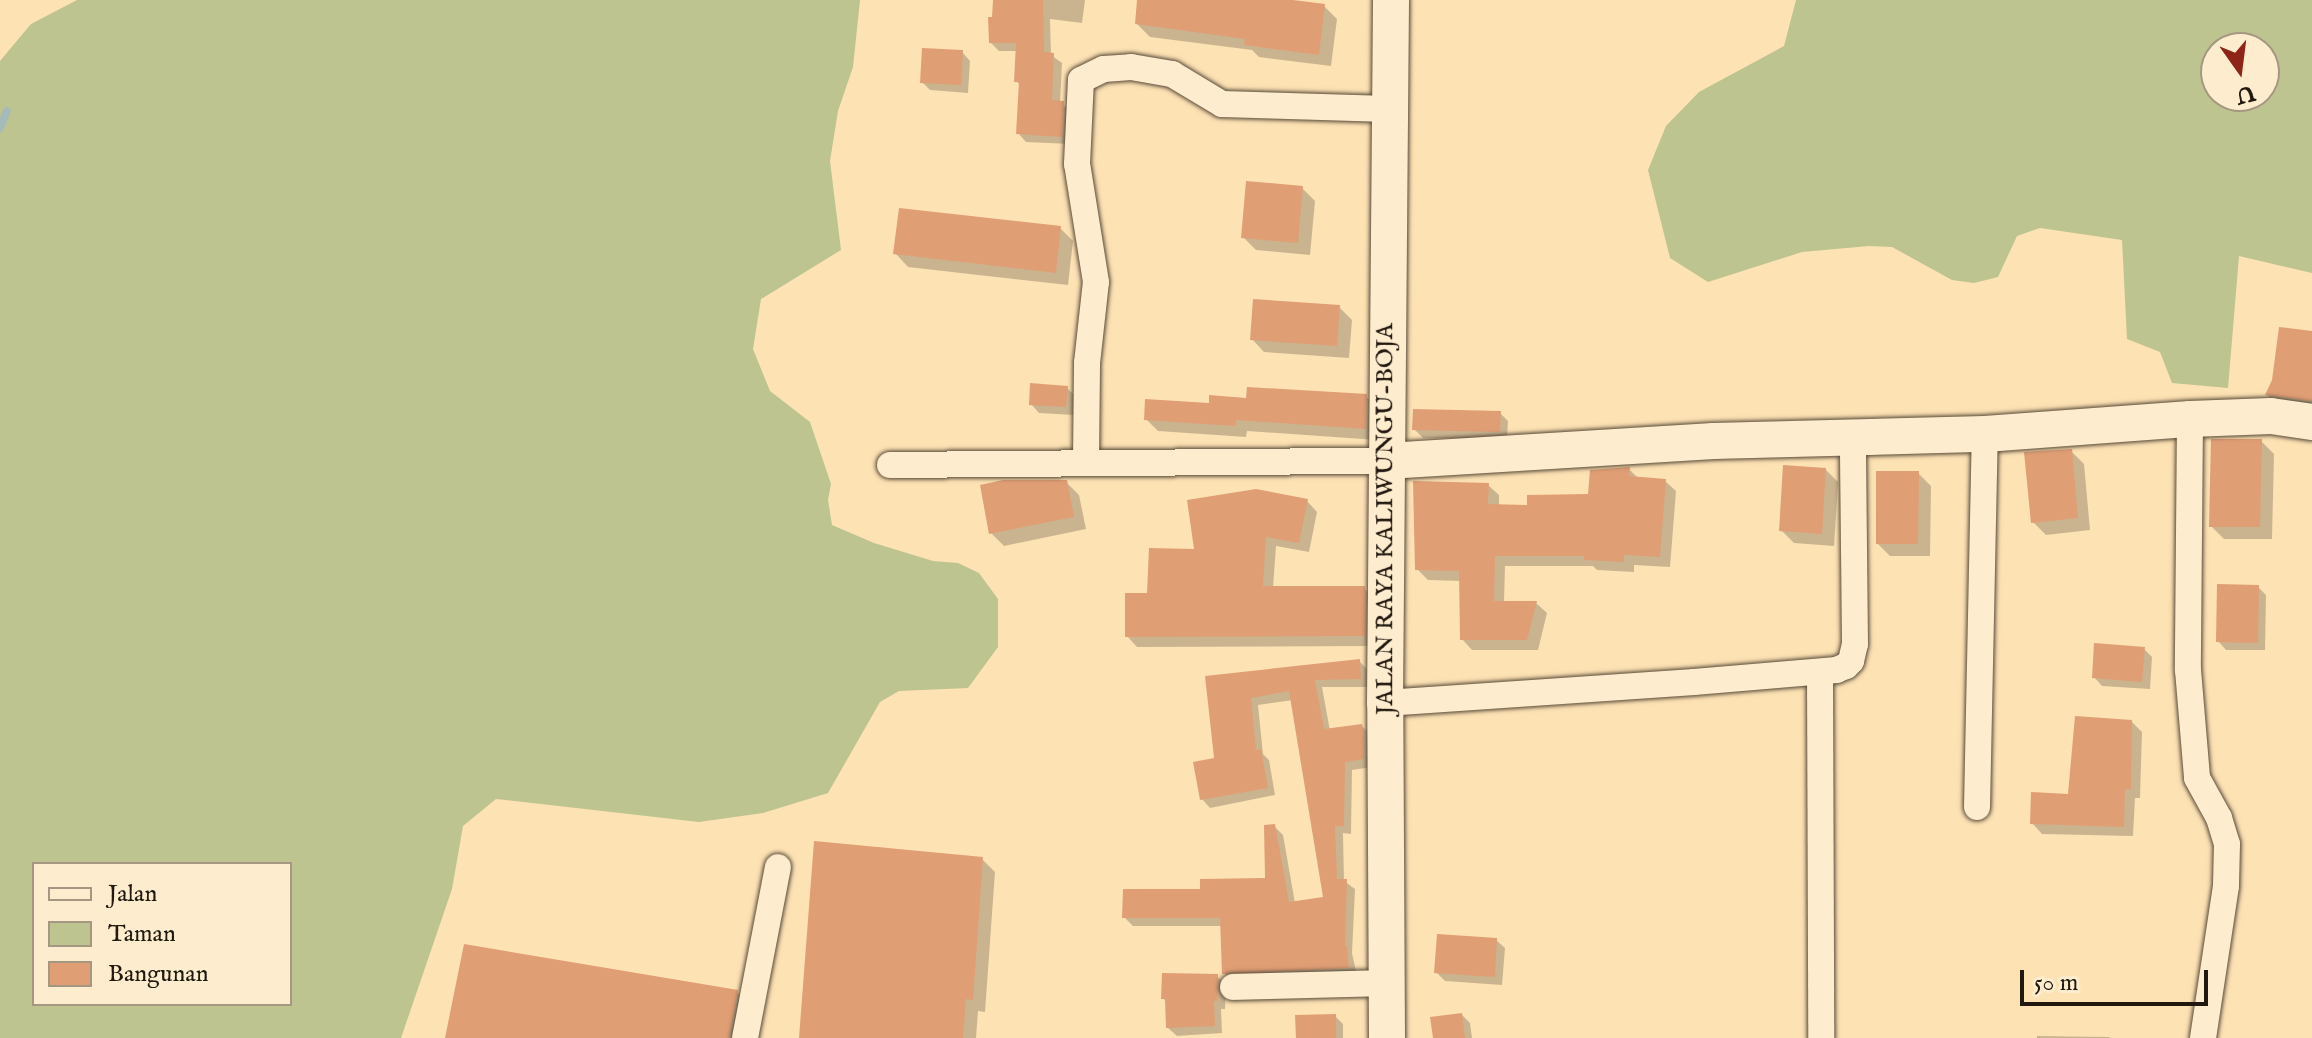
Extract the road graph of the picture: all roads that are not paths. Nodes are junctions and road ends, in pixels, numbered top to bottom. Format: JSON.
{"nodes":[{"id":1,"x":1391,"y":0,"type":"edge"},
{"id":2,"x":1388,"y":109,"type":"junction"},
{"id":3,"x":2190,"y":419,"type":"junction"},
{"id":4,"x":2312,"y":422,"type":"edge"},
{"id":5,"x":1985,"y":434,"type":"junction"},
{"id":6,"x":1853,"y":436,"type":"junction"},
{"id":7,"x":1086,"y":461,"type":"junction"},
{"id":8,"x":1387,"y":461,"type":"junction"},
{"id":9,"x":890,"y":465,"type":"dead end"},
{"id":10,"x":1820,"y":672,"type":"junction"},
{"id":11,"x":1385,"y":703,"type":"junction"},
{"id":12,"x":1977,"y":807,"type":"dead end"},
{"id":13,"x":778,"y":867,"type":"dead end"},
{"id":14,"x":1385,"y":983,"type":"junction"},
{"id":15,"x":1233,"y":987,"type":"dead end"},
{"id":16,"x":745,"y":1038,"type":"edge"},
{"id":17,"x":1387,"y":1038,"type":"edge"},
{"id":18,"x":1821,"y":1038,"type":"edge"},
{"id":19,"x":2203,"y":1038,"type":"edge"}],
"edges":[{"from":1,"to":2,"type":"main road","name":"JALAN RAYA KALIWUNGU-BOJA"},
{"from":2,"to":7,"type":"street"},
{"from":2,"to":8,"type":"main road","name":"JALAN RAYA KALIWUNGU-BOJA"},
{"from":3,"to":4,"type":"main road"},
{"from":3,"to":5,"type":"main road"},
{"from":3,"to":19,"type":"street"},
{"from":5,"to":6,"type":"main road"},
{"from":5,"to":12,"type":"street"},
{"from":6,"to":8,"type":"main road"},
{"from":6,"to":10,"type":"street"},
{"from":7,"to":8,"type":"street"},
{"from":7,"to":9,"type":"street"},
{"from":8,"to":11,"type":"main road","name":"JALAN RAYA KALIWUNGU-BOJA"},
{"from":10,"to":11,"type":"street"},
{"from":10,"to":18,"type":"street"},
{"from":11,"to":14,"type":"main road","name":"JALAN RAYA KALIWUNGU-BOJA"},
{"from":13,"to":16,"type":"street"},
{"from":14,"to":15,"type":"street"},
{"from":14,"to":17,"type":"main road","name":"JALAN RAYA KALIWUNGU-BOJA"}]}
